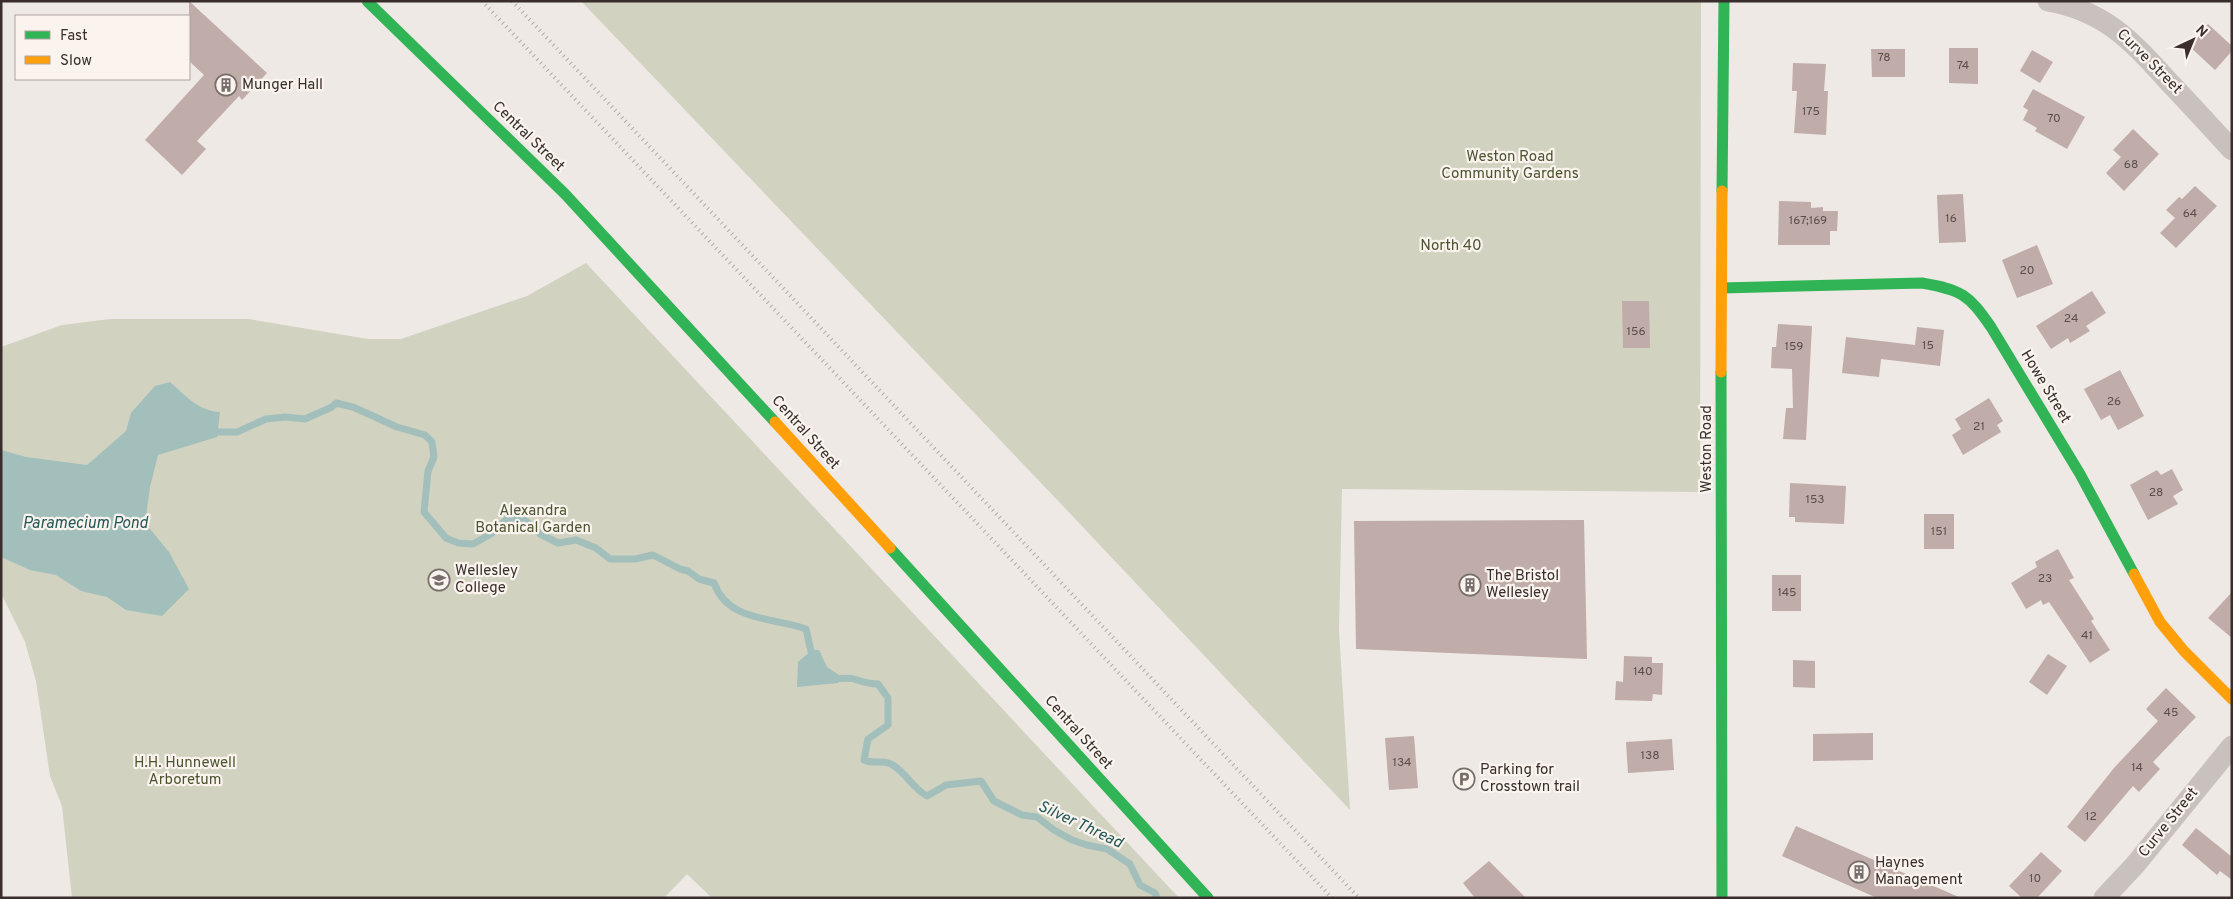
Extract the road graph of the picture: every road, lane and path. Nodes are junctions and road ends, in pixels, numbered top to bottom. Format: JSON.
{"nodes":[{"id":1,"x":367,"y":1,"type":"edge"},
{"id":2,"x":1724,"y":1,"type":"edge"},
{"id":3,"x":2048,"y":1,"type":"edge"},
{"id":4,"x":2232,"y":150,"type":"edge"},
{"id":5,"x":1722,"y":288,"type":"junction"},
{"id":6,"x":2232,"y":699,"type":"edge"},
{"id":7,"x":2232,"y":746,"type":"edge"},
{"id":8,"x":1208,"y":898,"type":"edge"},
{"id":9,"x":1722,"y":898,"type":"edge"},
{"id":10,"x":2104,"y":898,"type":"edge"}],
"edges":[{"from":1,"to":8,"type":"main road","name":"Central Street"},
{"from":2,"to":5,"type":"main road","name":"Weston Road"},
{"from":3,"to":4,"type":"street","name":"Curve Street"},
{"from":5,"to":6,"type":"main road","name":"Howe Street"},
{"from":5,"to":9,"type":"main road","name":"Weston Road"},
{"from":7,"to":10,"type":"street","name":"Curve Street"}]}
